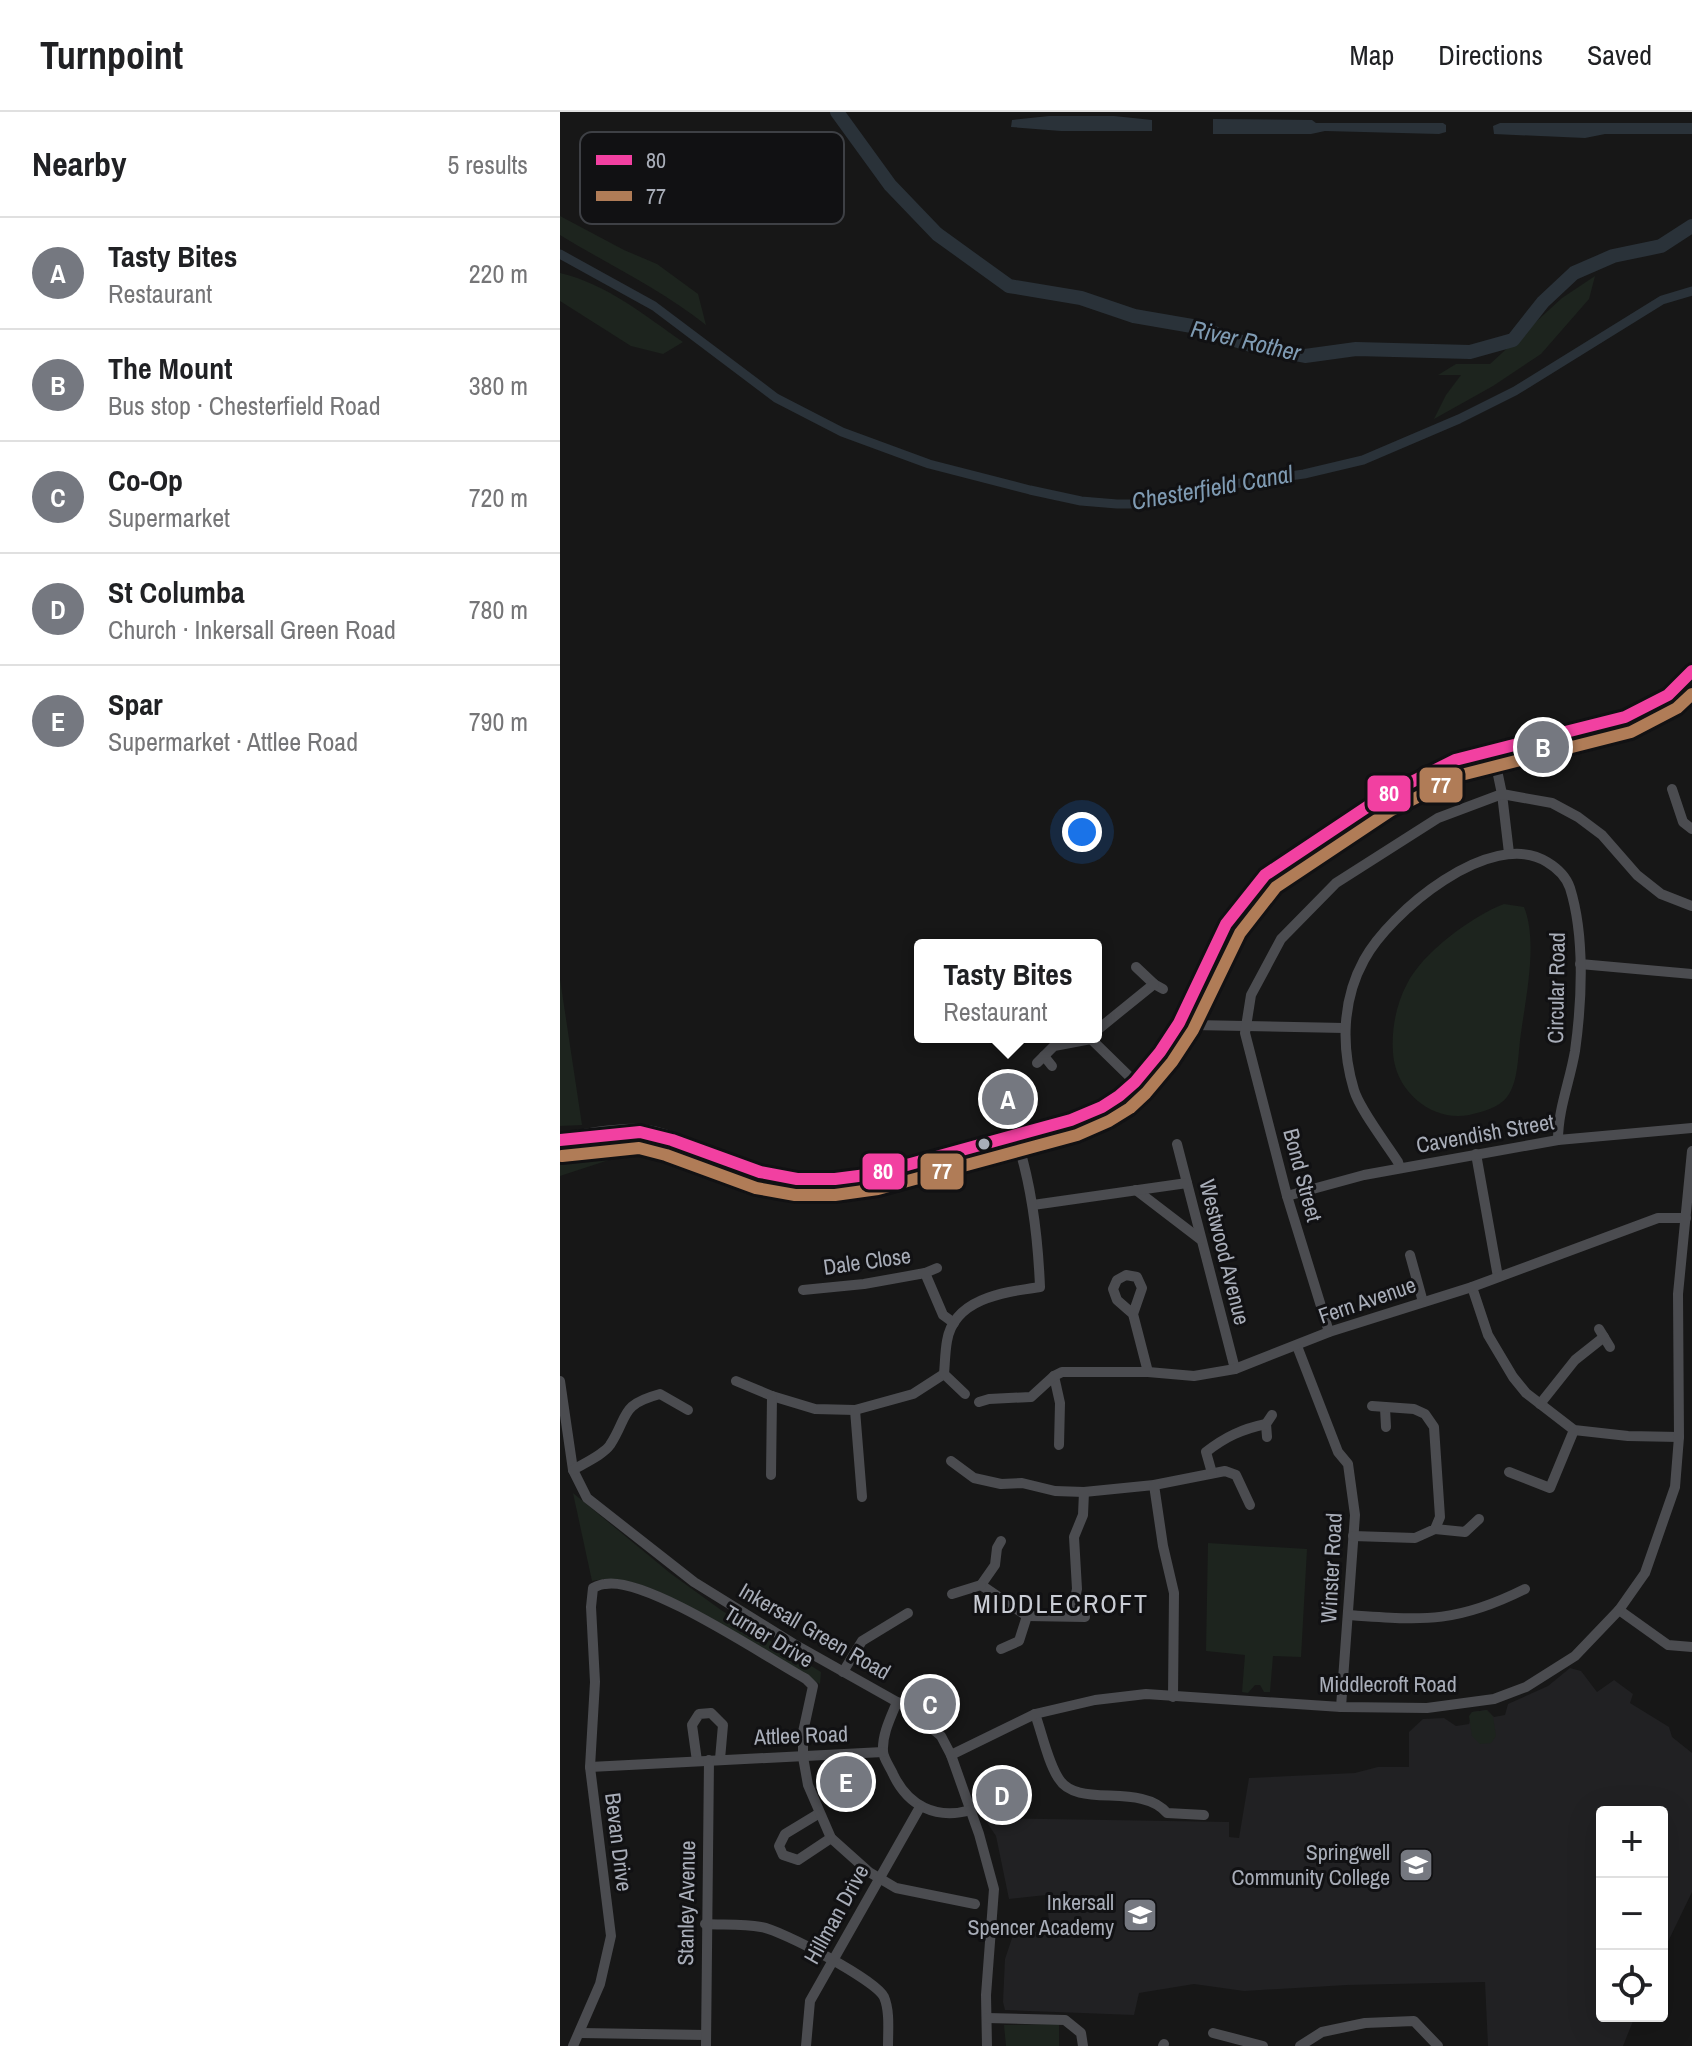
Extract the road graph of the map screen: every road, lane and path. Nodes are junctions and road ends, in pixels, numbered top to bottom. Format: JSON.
{"nodes":[{"id":1,"x":1692,"y":671,"type":"edge"},
{"id":2,"x":1493,"y":751,"type":"junction"},
{"id":3,"x":1672,"y":789,"type":"dead end"},
{"id":4,"x":1502,"y":794,"type":"junction"},
{"id":5,"x":1692,"y":829,"type":"edge"},
{"id":6,"x":1509,"y":853,"type":"junction"},
{"id":7,"x":1692,"y":906,"type":"edge"},
{"id":8,"x":1580,"y":964,"type":"junction"},
{"id":9,"x":1136,"y":967,"type":"dead end"},
{"id":10,"x":1692,"y":974,"type":"edge"},
{"id":11,"x":1179,"y":1023,"type":"junction"},
{"id":12,"x":1197,"y":1025,"type":"junction"},
{"id":13,"x":1246,"y":1027,"type":"junction"},
{"id":14,"x":1344,"y":1028,"type":"junction"},
{"id":15,"x":1102,"y":1029,"type":"edge"},
{"id":16,"x":1066,"y":1043,"type":"edge"},
{"id":17,"x":1099,"y":1043,"type":"edge"},
{"id":18,"x":1052,"y":1066,"type":"dead end"},
{"id":19,"x":1135,"y":1082,"type":"junction"},
{"id":20,"x":1692,"y":1128,"type":"edge"},
{"id":21,"x":1015,"y":1134,"type":"junction"},
{"id":22,"x":560,"y":1140,"type":"edge"},
{"id":23,"x":1558,"y":1140,"type":"junction"},
{"id":24,"x":1177,"y":1144,"type":"dead end"},
{"id":25,"x":1692,"y":1151,"type":"edge"},
{"id":26,"x":1020,"y":1152,"type":"junction"},
{"id":27,"x":1476,"y":1154,"type":"junction"},
{"id":28,"x":1400,"y":1168,"type":"junction"},
{"id":29,"x":1187,"y":1183,"type":"junction"},
{"id":30,"x":748,"y":1189,"type":"dead end"},
{"id":31,"x":1136,"y":1190,"type":"junction"},
{"id":32,"x":1287,"y":1196,"type":"junction"},
{"id":33,"x":1033,"y":1205,"type":"junction"},
{"id":34,"x":1686,"y":1218,"type":"junction"},
{"id":35,"x":1200,"y":1239,"type":"junction"},
{"id":36,"x":1410,"y":1255,"type":"dead end"},
{"id":37,"x":937,"y":1268,"type":"dead end"},
{"id":38,"x":925,"y":1273,"type":"junction"},
{"id":39,"x":1498,"y":1277,"type":"junction"},
{"id":40,"x":1472,"y":1287,"type":"junction"},
{"id":41,"x":803,"y":1290,"type":"dead end"},
{"id":42,"x":1678,"y":1294,"type":"junction"},
{"id":43,"x":1692,"y":1295,"type":"edge"},
{"id":44,"x":1423,"y":1302,"type":"junction"},
{"id":45,"x":1133,"y":1314,"type":"dead end"},
{"id":46,"x":954,"y":1323,"type":"junction"},
{"id":47,"x":1329,"y":1332,"type":"junction"},
{"id":48,"x":1604,"y":1338,"type":"dead end"},
{"id":49,"x":1297,"y":1346,"type":"junction"},
{"id":50,"x":1235,"y":1369,"type":"junction"},
{"id":51,"x":1148,"y":1372,"type":"junction"},
{"id":52,"x":944,"y":1374,"type":"junction"},
{"id":53,"x":1054,"y":1376,"type":"junction"},
{"id":54,"x":560,"y":1381,"type":"edge"},
{"id":55,"x":736,"y":1381,"type":"dead end"},
{"id":56,"x":965,"y":1394,"type":"dead end"},
{"id":57,"x":772,"y":1396,"type":"junction"},
{"id":58,"x":979,"y":1402,"type":"dead end"},
{"id":59,"x":1540,"y":1404,"type":"junction"},
{"id":60,"x":1372,"y":1406,"type":"dead end"},
{"id":61,"x":1385,"y":1408,"type":"junction"},
{"id":62,"x":688,"y":1410,"type":"dead end"},
{"id":63,"x":855,"y":1410,"type":"junction"},
{"id":64,"x":1386,"y":1427,"type":"dead end"},
{"id":65,"x":1574,"y":1430,"type":"junction"},
{"id":66,"x":1267,"y":1437,"type":"dead end"},
{"id":67,"x":1679,"y":1437,"type":"junction"},
{"id":68,"x":1059,"y":1445,"type":"dead end"},
{"id":69,"x":951,"y":1461,"type":"dead end"},
{"id":70,"x":573,"y":1470,"type":"junction"},
{"id":71,"x":1509,"y":1472,"type":"dead end"},
{"id":72,"x":1212,"y":1473,"type":"junction"},
{"id":73,"x":771,"y":1475,"type":"dead end"},
{"id":74,"x":1154,"y":1485,"type":"junction"},
{"id":75,"x":1084,"y":1492,"type":"junction"},
{"id":76,"x":862,"y":1497,"type":"dead end"},
{"id":77,"x":1250,"y":1505,"type":"dead end"},
{"id":78,"x":1479,"y":1519,"type":"dead end"},
{"id":79,"x":1435,"y":1529,"type":"junction"},
{"id":80,"x":1353,"y":1536,"type":"junction"},
{"id":81,"x":1001,"y":1541,"type":"dead end"},
{"id":82,"x":981,"y":1585,"type":"junction"},
{"id":83,"x":593,"y":1588,"type":"joint"},
{"id":84,"x":1525,"y":1589,"type":"dead end"},
{"id":85,"x":952,"y":1594,"type":"dead end"},
{"id":86,"x":1619,"y":1610,"type":"junction"},
{"id":87,"x":908,"y":1613,"type":"dead end"},
{"id":88,"x":1348,"y":1615,"type":"junction"},
{"id":89,"x":1027,"y":1616,"type":"junction"},
{"id":90,"x":1071,"y":1616,"type":"junction"},
{"id":91,"x":1085,"y":1617,"type":"dead end"},
{"id":92,"x":1692,"y":1647,"type":"edge"},
{"id":93,"x":1001,"y":1649,"type":"dead end"},
{"id":94,"x":843,"y":1672,"type":"junction"},
{"id":95,"x":1173,"y":1697,"type":"junction"},
{"id":96,"x":897,"y":1702,"type":"junction"},
{"id":97,"x":1341,"y":1707,"type":"junction"},
{"id":98,"x":1035,"y":1714,"type":"junction"},
{"id":99,"x":883,"y":1752,"type":"junction"},
{"id":100,"x":951,"y":1755,"type":"junction"},
{"id":101,"x":803,"y":1757,"type":"junction"},
{"id":102,"x":709,"y":1760,"type":"junction"},
{"id":103,"x":590,"y":1767,"type":"junction"},
{"id":104,"x":920,"y":1807,"type":"junction"},
{"id":105,"x":971,"y":1810,"type":"junction"},
{"id":106,"x":818,"y":1814,"type":"junction"},
{"id":107,"x":1204,"y":1815,"type":"dead end"},
{"id":108,"x":831,"y":1838,"type":"junction"},
{"id":109,"x":878,"y":1878,"type":"junction"},
{"id":110,"x":975,"y":1904,"type":"dead end"},
{"id":111,"x":705,"y":1924,"type":"junction"},
{"id":112,"x":833,"y":1960,"type":"junction"},
{"id":113,"x":987,"y":2018,"type":"junction"},
{"id":114,"x":580,"y":2033,"type":"junction"},
{"id":115,"x":1213,"y":2033,"type":"dead end"},
{"id":116,"x":706,"y":2040,"type":"edge"},
{"id":117,"x":573,"y":2046,"type":"edge"},
{"id":118,"x":806,"y":2046,"type":"edge"},
{"id":119,"x":888,"y":2046,"type":"edge"},
{"id":120,"x":987,"y":2046,"type":"edge"},
{"id":121,"x":1083,"y":2046,"type":"edge"},
{"id":122,"x":1263,"y":2046,"type":"edge"},
{"id":123,"x":1300,"y":2046,"type":"edge"},
{"id":124,"x":1438,"y":2046,"type":"edge"}],
"edges":[{"from":1,"to":2,"type":"highway"},
{"from":2,"to":4,"type":"street"},
{"from":2,"to":11,"type":"highway"},
{"from":3,"to":5,"type":"street"},
{"from":4,"to":6,"type":"street"},
{"from":4,"to":7,"type":"street"},
{"from":4,"to":13,"type":"street"},
{"from":6,"to":8,"type":"street","name":"Circular Road"},
{"from":6,"to":14,"type":"street"},
{"from":8,"to":10,"type":"street"},
{"from":8,"to":23,"type":"street","name":"Circular Road"},
{"from":9,"to":15,"type":"street"},
{"from":11,"to":12,"type":"street"},
{"from":11,"to":19,"type":"highway"},
{"from":12,"to":13,"type":"street"},
{"from":12,"to":26,"type":"street"},
{"from":13,"to":14,"type":"street"},
{"from":13,"to":32,"type":"street","name":"Bond Street"},
{"from":14,"to":28,"type":"street"},
{"from":16,"to":18,"type":"street"},
{"from":17,"to":19,"type":"street"},
{"from":19,"to":21,"type":"highway"},
{"from":20,"to":23,"type":"street","name":"Cavendish Street"},
{"from":21,"to":22,"type":"highway"},
{"from":21,"to":26,"type":"street"},
{"from":23,"to":27,"type":"street","name":"Cavendish Street"},
{"from":24,"to":29,"type":"street","name":"Westwood Avenue"},
{"from":25,"to":34,"type":"street","name":"Middlecroft Road"},
{"from":26,"to":30,"type":"street"},
{"from":26,"to":33,"type":"street"},
{"from":27,"to":28,"type":"street","name":"Cavendish Street"},
{"from":27,"to":39,"type":"street"},
{"from":28,"to":32,"type":"street","name":"Cavendish Street"},
{"from":29,"to":31,"type":"street"},
{"from":29,"to":35,"type":"street","name":"Westwood Avenue"},
{"from":31,"to":33,"type":"street"},
{"from":31,"to":35,"type":"street"},
{"from":32,"to":47,"type":"street","name":"Bond Street"},
{"from":33,"to":46,"type":"street"},
{"from":34,"to":39,"type":"street","name":"Fern Avenue"},
{"from":34,"to":42,"type":"street","name":"Middlecroft Road"},
{"from":35,"to":50,"type":"street","name":"Westwood Avenue"},
{"from":36,"to":44,"type":"street"},
{"from":37,"to":38,"type":"street"},
{"from":38,"to":41,"type":"street","name":"Dale Close"},
{"from":38,"to":46,"type":"street","name":"Dale Close"},
{"from":39,"to":40,"type":"street","name":"Fern Avenue"},
{"from":40,"to":44,"type":"street","name":"Fern Avenue"},
{"from":40,"to":59,"type":"street"},
{"from":42,"to":43,"type":"street"},
{"from":42,"to":67,"type":"street","name":"Middlecroft Road"},
{"from":44,"to":47,"type":"street","name":"Fern Avenue"},
{"from":45,"to":51,"type":"street"},
{"from":46,"to":52,"type":"street"},
{"from":47,"to":49,"type":"street","name":"Fern Avenue"},
{"from":48,"to":59,"type":"street"},
{"from":49,"to":50,"type":"street","name":"Fern Avenue"},
{"from":49,"to":80,"type":"street","name":"Winster Road"},
{"from":50,"to":51,"type":"street","name":"Fern Avenue"},
{"from":51,"to":53,"type":"street","name":"Fern Avenue"},
{"from":52,"to":56,"type":"street"},
{"from":52,"to":63,"type":"street"},
{"from":53,"to":58,"type":"street"},
{"from":53,"to":68,"type":"street"},
{"from":54,"to":70,"type":"street","name":"Inkersall Green Road"},
{"from":55,"to":57,"type":"street"},
{"from":57,"to":63,"type":"street"},
{"from":57,"to":73,"type":"street"},
{"from":59,"to":65,"type":"street"},
{"from":60,"to":61,"type":"street"},
{"from":61,"to":64,"type":"street"},
{"from":61,"to":79,"type":"street"},
{"from":62,"to":70,"type":"street"},
{"from":63,"to":76,"type":"street"},
{"from":65,"to":67,"type":"street"},
{"from":65,"to":71,"type":"street"},
{"from":66,"to":72,"type":"street"},
{"from":67,"to":86,"type":"street","name":"Middlecroft Road"},
{"from":69,"to":75,"type":"street"},
{"from":70,"to":94,"type":"street","name":"Inkersall Green Road"},
{"from":72,"to":74,"type":"street"},
{"from":72,"to":77,"type":"street"},
{"from":74,"to":75,"type":"street"},
{"from":74,"to":95,"type":"street"},
{"from":75,"to":90,"type":"street"},
{"from":78,"to":79,"type":"street"},
{"from":79,"to":80,"type":"street"},
{"from":80,"to":88,"type":"street","name":"Winster Road"},
{"from":81,"to":82,"type":"street"},
{"from":82,"to":85,"type":"street"},
{"from":82,"to":89,"type":"street"},
{"from":83,"to":101,"type":"street","name":"Turner Drive"},
{"from":83,"to":103,"type":"street","name":"Bevan Drive"},
{"from":84,"to":88,"type":"street"},
{"from":86,"to":92,"type":"street"},
{"from":86,"to":97,"type":"street","name":"Middlecroft Road"},
{"from":87,"to":94,"type":"street"},
{"from":88,"to":97,"type":"street","name":"Winster Road"},
{"from":89,"to":90,"type":"street"},
{"from":89,"to":93,"type":"street"},
{"from":90,"to":91,"type":"street"},
{"from":94,"to":96,"type":"street","name":"Inkersall Green Road"},
{"from":95,"to":97,"type":"street","name":"Middlecroft Road"},
{"from":95,"to":98,"type":"street","name":"Middlecroft Road"},
{"from":96,"to":99,"type":"street"},
{"from":96,"to":100,"type":"street","name":"Inkersall Green Road"},
{"from":98,"to":100,"type":"street","name":"Middlecroft Road"},
{"from":98,"to":107,"type":"street"},
{"from":99,"to":101,"type":"street","name":"Attlee Road"},
{"from":99,"to":104,"type":"street"},
{"from":100,"to":105,"type":"street","name":"Inkersall Green Road"},
{"from":101,"to":102,"type":"street","name":"Attlee Road"},
{"from":101,"to":106,"type":"street"},
{"from":102,"to":103,"type":"street","name":"Attlee Road"},
{"from":102,"to":111,"type":"street","name":"Stanley Avenue"},
{"from":103,"to":114,"type":"street","name":"Bevan Drive"},
{"from":104,"to":105,"type":"street"},
{"from":104,"to":109,"type":"street","name":"Hillman Drive"},
{"from":105,"to":113,"type":"street","name":"Inkersall Green Road"},
{"from":106,"to":108,"type":"street"},
{"from":106,"to":108,"type":"street"},
{"from":108,"to":109,"type":"street"},
{"from":109,"to":110,"type":"street"},
{"from":109,"to":112,"type":"street","name":"Hillman Drive"},
{"from":111,"to":112,"type":"street"},
{"from":111,"to":116,"type":"street","name":"Stanley Avenue"},
{"from":112,"to":118,"type":"street","name":"Hillman Drive"},
{"from":112,"to":119,"type":"street"},
{"from":113,"to":120,"type":"street","name":"Inkersall Green Road"},
{"from":113,"to":121,"type":"street"},
{"from":114,"to":116,"type":"street"},
{"from":114,"to":117,"type":"street","name":"Bevan Drive"},
{"from":115,"to":122,"type":"street"},
{"from":123,"to":124,"type":"street"}]}
